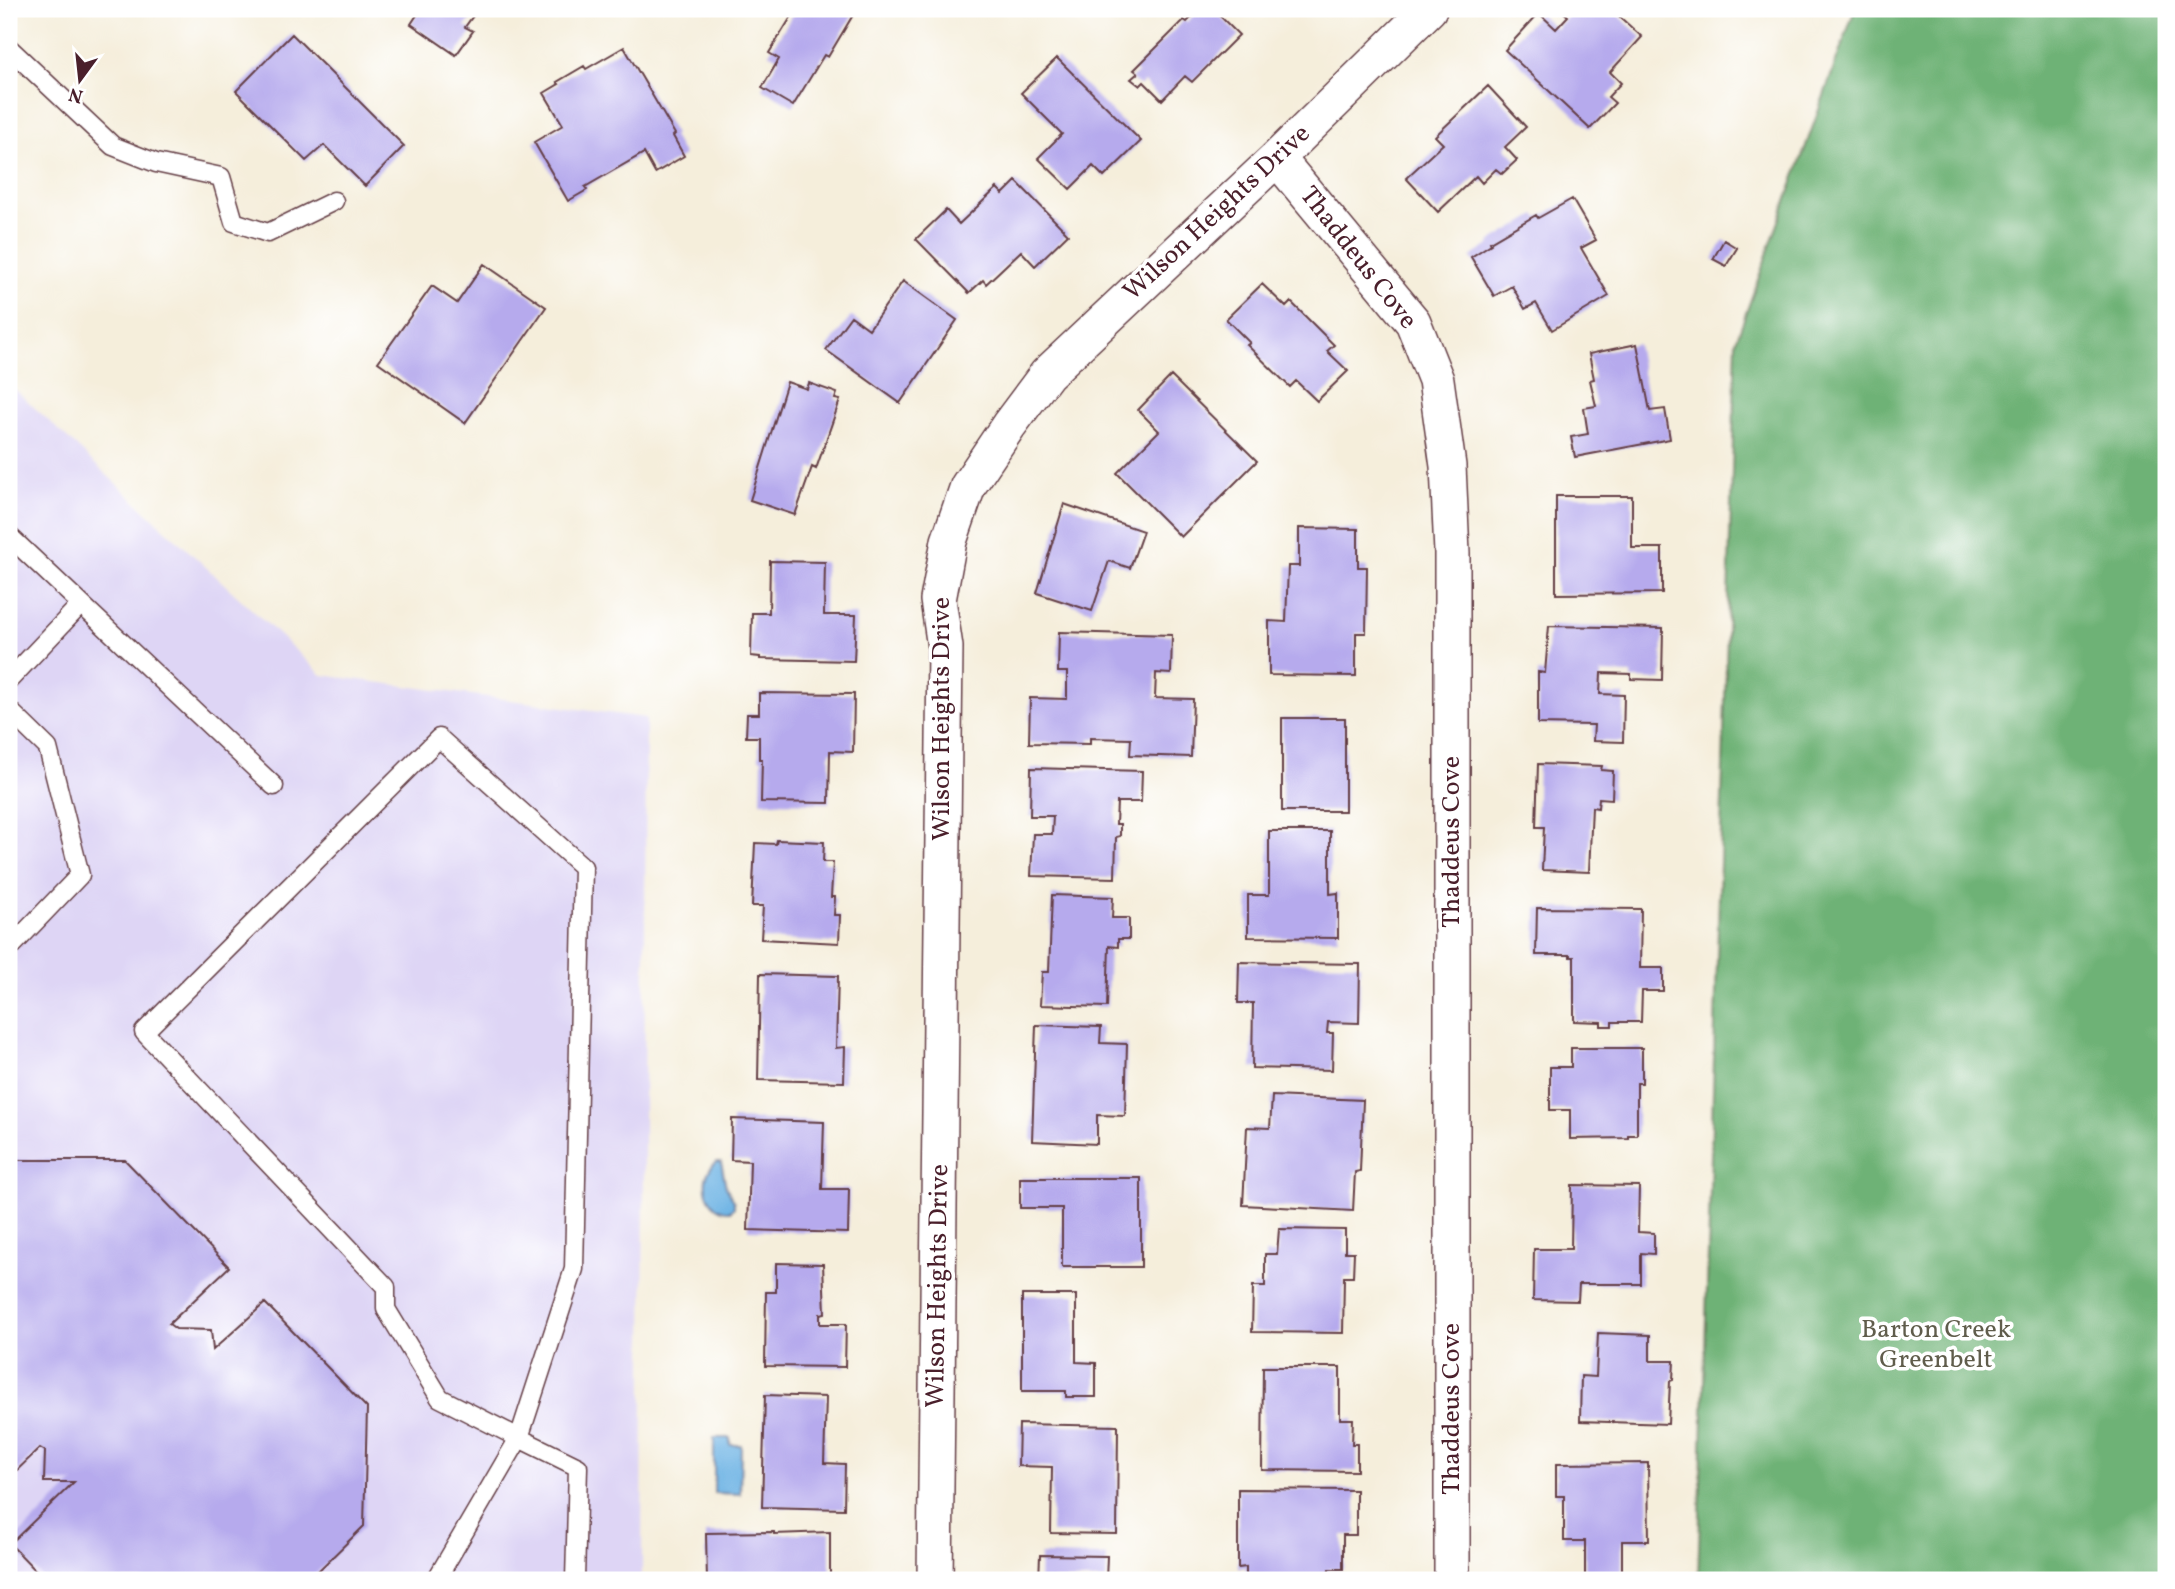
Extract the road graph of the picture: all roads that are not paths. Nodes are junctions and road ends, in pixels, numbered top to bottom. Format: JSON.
{"nodes":[{"id":1,"x":1430,"y":9,"type":"edge"},
{"id":2,"x":9,"y":48,"type":"edge"},
{"id":3,"x":1277,"y":158,"type":"junction"},
{"id":4,"x":334,"y":201,"type":"dead end"},
{"id":5,"x":9,"y":536,"type":"edge"},
{"id":6,"x":81,"y":604,"type":"junction"},
{"id":7,"x":9,"y":680,"type":"edge"},
{"id":8,"x":9,"y":709,"type":"edge"},
{"id":9,"x":274,"y":786,"type":"dead end"},
{"id":10,"x":9,"y":949,"type":"edge"},
{"id":11,"x":519,"y":1438,"type":"junction"},
{"id":12,"x":436,"y":1580,"type":"edge"},
{"id":13,"x":575,"y":1580,"type":"edge"},
{"id":14,"x":935,"y":1580,"type":"edge"},
{"id":15,"x":1452,"y":1580,"type":"edge"}],
"edges":[{"from":1,"to":3,"type":"street","name":"Wilson Heights Drive"},
{"from":2,"to":4,"type":"lane"},
{"from":3,"to":14,"type":"street","name":"Wilson Heights Drive"},
{"from":3,"to":15,"type":"street","name":"Thaddeus Cove"},
{"from":5,"to":6,"type":"lane"},
{"from":6,"to":7,"type":"lane"},
{"from":6,"to":9,"type":"lane"},
{"from":8,"to":10,"type":"lane"},
{"from":11,"to":11,"type":"lane"},
{"from":11,"to":12,"type":"lane"},
{"from":11,"to":13,"type":"lane"}]}
